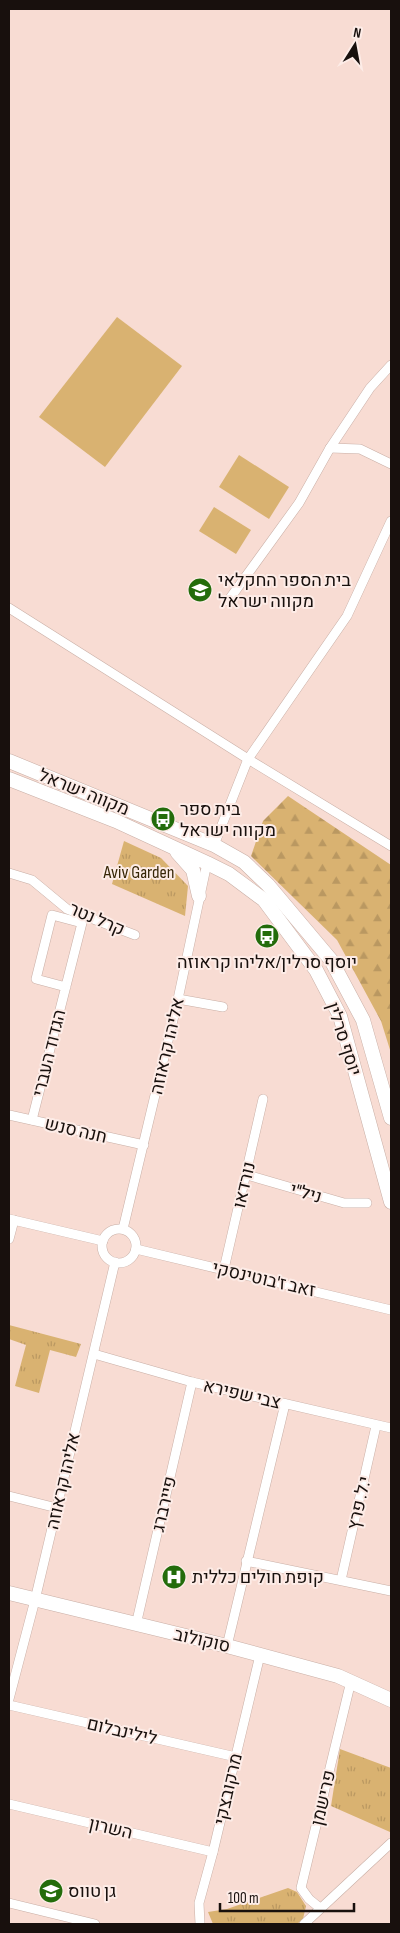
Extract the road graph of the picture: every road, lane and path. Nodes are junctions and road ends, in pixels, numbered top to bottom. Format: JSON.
{"nodes":[{"id":1,"x":391,"y":365,"type":"edge"},
{"id":2,"x":330,"y":448,"type":"junction"},
{"id":3,"x":391,"y":464,"type":"edge"},
{"id":4,"x":391,"y":521,"type":"edge"},
{"id":5,"x":228,"y":602,"type":"dead end"},
{"id":6,"x":9,"y":608,"type":"edge"},
{"id":7,"x":248,"y":759,"type":"junction"},
{"id":8,"x":9,"y":762,"type":"edge"},
{"id":9,"x":9,"y":779,"type":"edge"},
{"id":10,"x":214,"y":844,"type":"junction"},
{"id":11,"x":171,"y":846,"type":"junction"},
{"id":12,"x":391,"y":846,"type":"edge"},
{"id":13,"x":207,"y":863,"type":"junction"},
{"id":14,"x":9,"y":873,"type":"edge"},
{"id":15,"x":199,"y":896,"type":"junction"},
{"id":16,"x":135,"y":935,"type":"dead end"},
{"id":17,"x":66,"y":987,"type":"junction"},
{"id":18,"x":178,"y":999,"type":"junction"},
{"id":19,"x":222,"y":1007,"type":"dead end"},
{"id":20,"x":263,"y":1099,"type":"dead end"},
{"id":21,"x":9,"y":1115,"type":"edge"},
{"id":22,"x":391,"y":1118,"type":"edge"},
{"id":23,"x":32,"y":1120,"type":"junction"},
{"id":24,"x":144,"y":1145,"type":"junction"},
{"id":25,"x":247,"y":1175,"type":"junction"},
{"id":26,"x":391,"y":1202,"type":"edge"},
{"id":27,"x":367,"y":1204,"type":"dead end"},
{"id":28,"x":11,"y":1220,"type":"edge"},
{"id":29,"x":123,"y":1229,"type":"junction"},
{"id":30,"x":9,"y":1239,"type":"edge"},
{"id":31,"x":103,"y":1241,"type":"junction"},
{"id":32,"x":136,"y":1249,"type":"junction"},
{"id":33,"x":115,"y":1262,"type":"junction"},
{"id":34,"x":224,"y":1269,"type":"junction"},
{"id":35,"x":391,"y":1310,"type":"edge"},
{"id":36,"x":94,"y":1354,"type":"junction"},
{"id":37,"x":192,"y":1382,"type":"junction"},
{"id":38,"x":285,"y":1404,"type":"junction"},
{"id":39,"x":376,"y":1426,"type":"junction"},
{"id":40,"x":391,"y":1428,"type":"edge"},
{"id":41,"x":9,"y":1496,"type":"edge"},
{"id":42,"x":57,"y":1508,"type":"junction"},
{"id":43,"x":246,"y":1562,"type":"junction"},
{"id":44,"x":341,"y":1580,"type":"junction"},
{"id":45,"x":391,"y":1592,"type":"edge"},
{"id":46,"x":9,"y":1593,"type":"edge"},
{"id":47,"x":36,"y":1600,"type":"junction"},
{"id":48,"x":136,"y":1625,"type":"junction"},
{"id":49,"x":228,"y":1646,"type":"junction"},
{"id":50,"x":260,"y":1655,"type":"junction"},
{"id":51,"x":351,"y":1681,"type":"junction"},
{"id":52,"x":9,"y":1699,"type":"edge"},
{"id":53,"x":391,"y":1700,"type":"edge"},
{"id":54,"x":9,"y":1705,"type":"edge"},
{"id":55,"x":236,"y":1757,"type":"junction"},
{"id":56,"x":9,"y":1804,"type":"edge"},
{"id":57,"x":391,"y":1843,"type":"edge"},
{"id":58,"x":213,"y":1852,"type":"junction"},
{"id":59,"x":9,"y":1903,"type":"edge"},
{"id":60,"x":320,"y":1908,"type":"junction"},
{"id":61,"x":95,"y":1924,"type":"edge"},
{"id":62,"x":200,"y":1924,"type":"edge"},
{"id":63,"x":304,"y":1924,"type":"edge"}],
"edges":[{"from":1,"to":2,"type":"street"},
{"from":2,"to":3,"type":"street"},
{"from":2,"to":5,"type":"street"},
{"from":4,"to":7,"type":"street"},
{"from":6,"to":7,"type":"street"},
{"from":7,"to":10,"type":"street"},
{"from":7,"to":12,"type":"street"},
{"from":8,"to":10,"type":"main road","name":"מקווה ישראל"},
{"from":9,"to":11,"type":"main road","name":"מקווה ישראל"},
{"from":10,"to":13,"type":"main road"},
{"from":10,"to":22,"type":"main road","name":"יוסף סרלין"},
{"from":11,"to":13,"type":"main road","name":"מקווה ישראל"},
{"from":11,"to":15,"type":"main road"},
{"from":13,"to":15,"type":"street","name":"אליהו קראוזה"},
{"from":13,"to":26,"type":"main road","name":"יוסף סרלין"},
{"from":14,"to":16,"type":"street","name":"קרל נטר"},
{"from":15,"to":18,"type":"street","name":"אליהו קראוזה"},
{"from":17,"to":17,"type":"street","name":"הגדוד העברי"},
{"from":17,"to":23,"type":"street","name":"הגדוד העברי"},
{"from":18,"to":19,"type":"street"},
{"from":18,"to":24,"type":"street","name":"אליהו קראוזה"},
{"from":20,"to":25,"type":"street","name":"נורדאו"},
{"from":21,"to":23,"type":"street","name":"חנה סנש"},
{"from":23,"to":24,"type":"street","name":"חנה סנש"},
{"from":24,"to":29,"type":"street","name":"אליהו קראוזה"},
{"from":25,"to":27,"type":"street","name":"ניל\"י"},
{"from":25,"to":34,"type":"street","name":"נורדאו"},
{"from":28,"to":30,"type":"street"},
{"from":28,"to":31,"type":"street"},
{"from":29,"to":31,"type":"street"},
{"from":29,"to":32,"type":"street"},
{"from":31,"to":33,"type":"street"},
{"from":32,"to":33,"type":"street"},
{"from":32,"to":34,"type":"street","name":"זאב ז'בוטינסקי"},
{"from":33,"to":36,"type":"street","name":"אליהו קראוזה"},
{"from":34,"to":35,"type":"street","name":"זאב ז'בוטינסקי"},
{"from":36,"to":37,"type":"street","name":"צבי שפירא"},
{"from":36,"to":42,"type":"street","name":"אליהו קראוזה"},
{"from":37,"to":38,"type":"street","name":"צבי שפירא"},
{"from":37,"to":48,"type":"street","name":"פיירברג"},
{"from":38,"to":39,"type":"street","name":"צבי שפירא"},
{"from":38,"to":43,"type":"street"},
{"from":39,"to":40,"type":"street","name":"צבי שפירא"},
{"from":39,"to":44,"type":"street","name":"י.ל. פרץ"},
{"from":41,"to":42,"type":"street"},
{"from":42,"to":47,"type":"street","name":"אליהו קראוזה"},
{"from":43,"to":44,"type":"street"},
{"from":43,"to":49,"type":"street"},
{"from":44,"to":45,"type":"street"},
{"from":46,"to":47,"type":"main road","name":"סוקולוב"},
{"from":47,"to":48,"type":"main road","name":"סוקולוב"},
{"from":47,"to":52,"type":"street","name":"אליהו קראוזה"},
{"from":48,"to":49,"type":"main road","name":"סוקולוב"},
{"from":49,"to":50,"type":"main road","name":"סוקולוב"},
{"from":50,"to":51,"type":"main road","name":"סוקולוב"},
{"from":50,"to":55,"type":"street","name":"מרקובצקי"},
{"from":51,"to":53,"type":"main road","name":"סוקולוב"},
{"from":51,"to":60,"type":"street","name":"פרישמן"},
{"from":54,"to":55,"type":"street","name":"לילינבלום"},
{"from":55,"to":58,"type":"street","name":"מרקובצקי"},
{"from":56,"to":58,"type":"street","name":"השרון"},
{"from":57,"to":60,"type":"street"},
{"from":58,"to":62,"type":"street","name":"מרקובצקי"},
{"from":59,"to":61,"type":"street"},
{"from":60,"to":63,"type":"street"}]}
